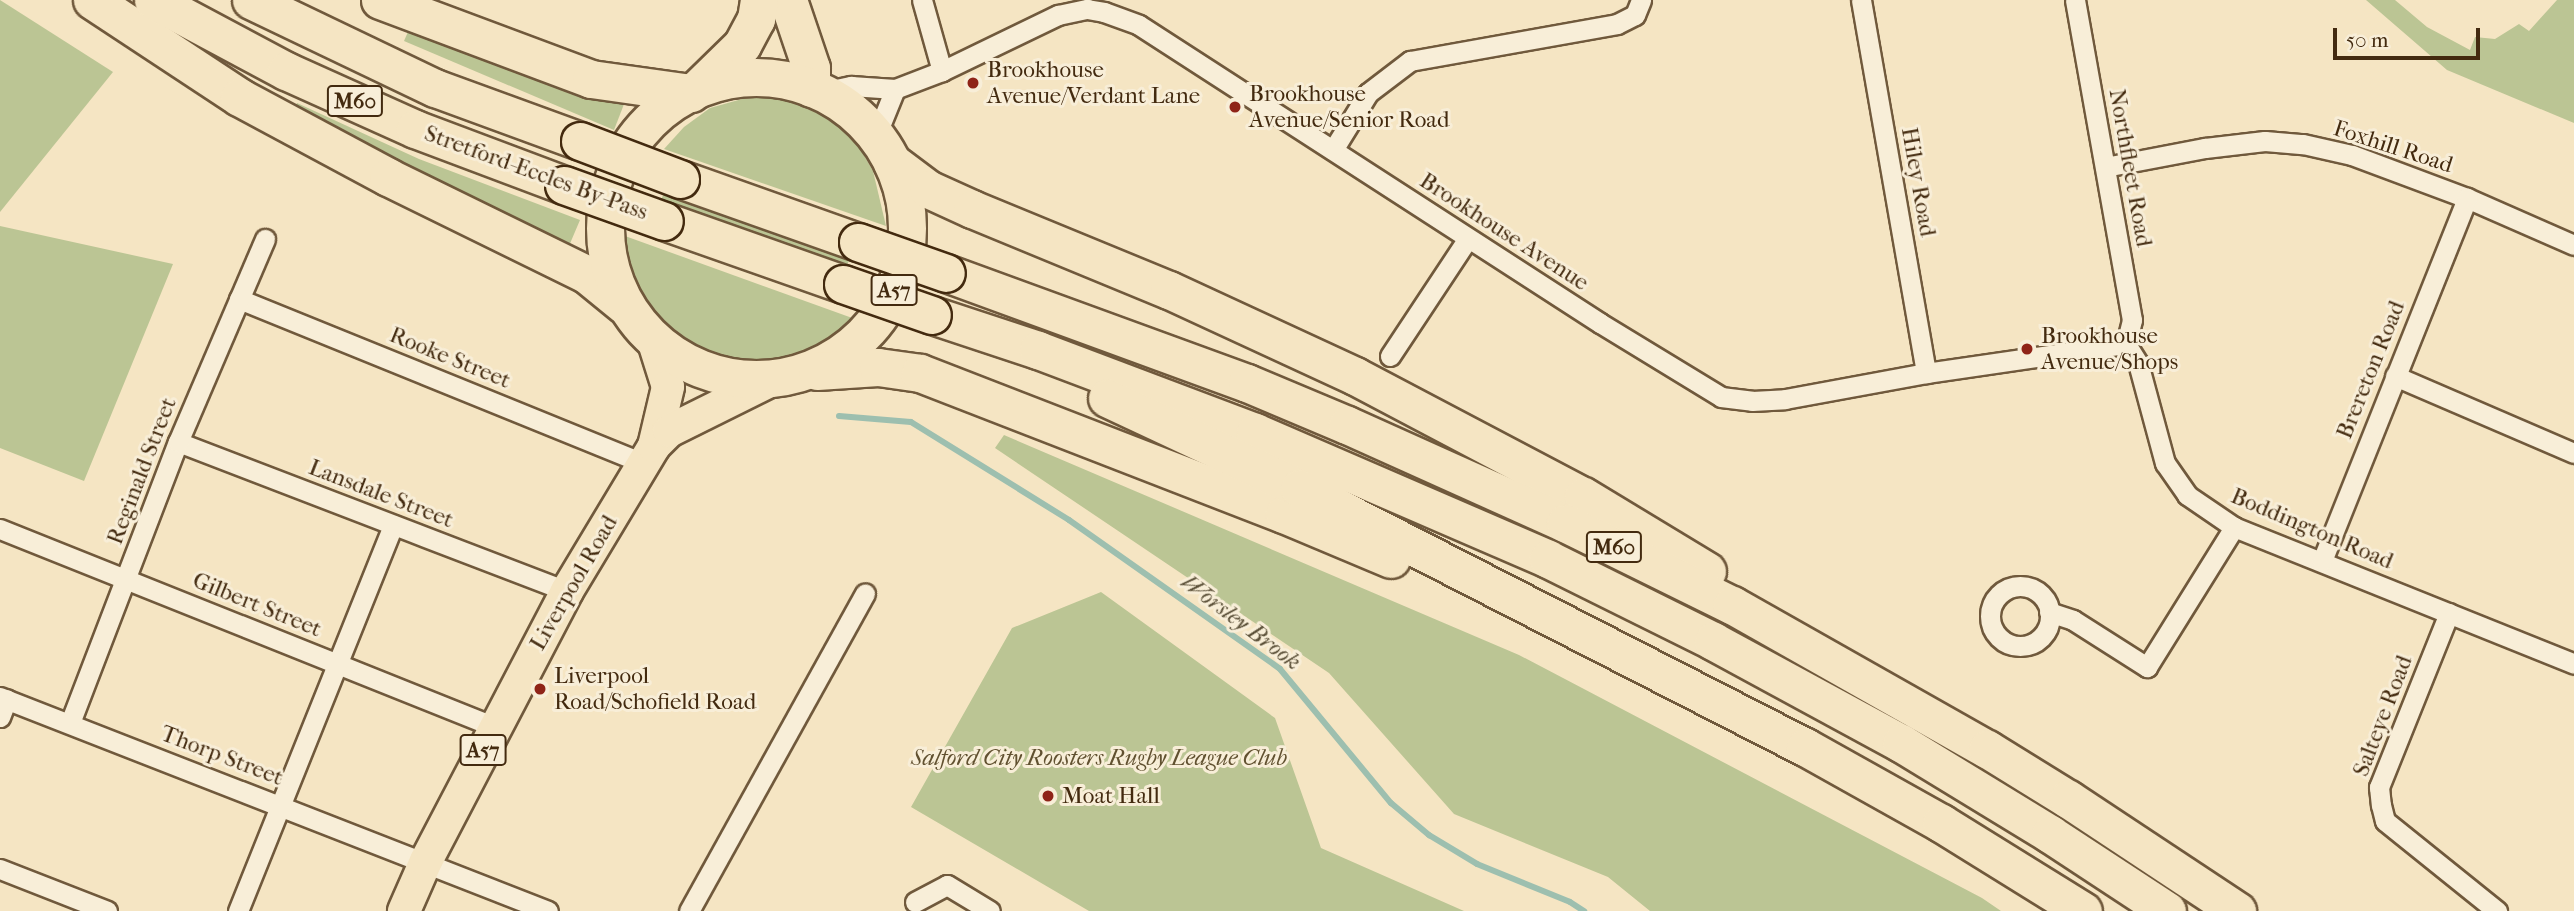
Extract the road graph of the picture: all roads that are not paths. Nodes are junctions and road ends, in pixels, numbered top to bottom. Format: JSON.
{"nodes":[{"id":1,"x":92,"y":0,"type":"edge"},
{"id":2,"x":153,"y":0,"type":"edge"},
{"id":3,"x":251,"y":0,"type":"edge"},
{"id":4,"x":380,"y":0,"type":"edge"},
{"id":5,"x":759,"y":0,"type":"edge"},
{"id":6,"x":788,"y":0,"type":"edge"},
{"id":7,"x":922,"y":0,"type":"edge"},
{"id":8,"x":1641,"y":0,"type":"edge"},
{"id":9,"x":1861,"y":0,"type":"edge"},
{"id":10,"x":2075,"y":0,"type":"edge"},
{"id":11,"x":942,"y":71,"type":"junction"},
{"id":12,"x":895,"y":89,"type":"junction"},
{"id":13,"x":816,"y":90,"type":"junction"},
{"id":14,"x":692,"y":92,"type":"junction"},
{"id":15,"x":1333,"y":150,"type":"junction"},
{"id":16,"x":885,"y":151,"type":"junction"},
{"id":17,"x":2105,"y":167,"type":"junction"},
{"id":18,"x":2467,"y":198,"type":"junction"},
{"id":19,"x":1468,"y":238,"type":"junction"},
{"id":20,"x":265,"y":239,"type":"dead end"},
{"id":21,"x":2574,"y":245,"type":"edge"},
{"id":22,"x":239,"y":299,"type":"junction"},
{"id":23,"x":932,"y":315,"type":"junction"},
{"id":24,"x":641,"y":323,"type":"junction"},
{"id":25,"x":2126,"y":344,"type":"junction"},
{"id":26,"x":1390,"y":356,"type":"dead end"},
{"id":27,"x":1926,"y":373,"type":"junction"},
{"id":28,"x":787,"y":376,"type":"junction"},
{"id":29,"x":2395,"y":376,"type":"junction"},
{"id":30,"x":178,"y":442,"type":"junction"},
{"id":31,"x":2574,"y":453,"type":"edge"},
{"id":32,"x":649,"y":455,"type":"junction"},
{"id":33,"x":393,"y":525,"type":"junction"},
{"id":34,"x":2234,"y":527,"type":"junction"},
{"id":35,"x":0,"y":529,"type":"edge"},
{"id":36,"x":2322,"y":561,"type":"junction"},
{"id":37,"x":126,"y":579,"type":"junction"},
{"id":38,"x":567,"y":591,"type":"junction"},
{"id":39,"x":865,"y":594,"type":"dead end"},
{"id":40,"x":2049,"y":612,"type":"dead end"},
{"id":41,"x":2449,"y":613,"type":"junction"},
{"id":42,"x":1572,"y":629,"type":"junction"},
{"id":43,"x":1811,"y":648,"type":"junction"},
{"id":44,"x":335,"y":663,"type":"junction"},
{"id":45,"x":2574,"y":664,"type":"edge"},
{"id":46,"x":2,"y":704,"type":"edge"},
{"id":47,"x":70,"y":723,"type":"junction"},
{"id":48,"x":495,"y":727,"type":"junction"},
{"id":49,"x":281,"y":806,"type":"junction"},
{"id":50,"x":426,"y":861,"type":"junction"},
{"id":51,"x":0,"y":869,"type":"edge"},
{"id":52,"x":915,"y":902,"type":"dead end"},
{"id":53,"x":80,"y":906,"type":"edge"},
{"id":54,"x":107,"y":911,"type":"edge"},
{"id":55,"x":238,"y":911,"type":"edge"},
{"id":56,"x":404,"y":911,"type":"edge"},
{"id":57,"x":548,"y":911,"type":"edge"},
{"id":58,"x":689,"y":911,"type":"edge"},
{"id":59,"x":990,"y":911,"type":"edge"},
{"id":60,"x":2083,"y":911,"type":"edge"},
{"id":61,"x":2167,"y":911,"type":"edge"},
{"id":62,"x":2237,"y":911,"type":"edge"},
{"id":63,"x":2497,"y":911,"type":"edge"}],
"edges":[{"from":1,"to":24,"type":"highway","number":"M60"},
{"from":2,"to":23,"type":"highway","name":"Stretford-Eccles By-Pass","number":"M60","bridge":true},
{"from":3,"to":43,"type":"highway","name":"Stretford-Eccles By-Pass","number":"M60","bridge":true},
{"from":4,"to":14,"type":"highway"},
{"from":5,"to":14,"type":"highway","number":"A57"},
{"from":6,"to":13,"type":"highway"},
{"from":7,"to":11,"type":"street"},
{"from":8,"to":15,"type":"street"},
{"from":9,"to":27,"type":"street","name":"Hiley Road"},
{"from":10,"to":17,"type":"street","name":"Northfleet Road"},
{"from":11,"to":12,"type":"street","name":"Brookhouse Avenue"},
{"from":11,"to":15,"type":"street","name":"Brookhouse Avenue"},
{"from":12,"to":13,"type":"street","name":"Brookhouse Avenue"},
{"from":12,"to":16,"type":"street"},
{"from":13,"to":14,"type":"highway","number":"A57"},
{"from":13,"to":16,"type":"highway","number":"A57"},
{"from":14,"to":24,"type":"highway","number":"A57"},
{"from":15,"to":19,"type":"street","name":"Brookhouse Avenue"},
{"from":16,"to":28,"type":"highway","number":"A57"},
{"from":16,"to":43,"type":"highway"},
{"from":17,"to":18,"type":"street","name":"Foxhill Road"},
{"from":17,"to":25,"type":"street","name":"Northfleet Road"},
{"from":18,"to":21,"type":"street","name":"Foxhill Road"},
{"from":18,"to":29,"type":"street","name":"Brereton Road"},
{"from":19,"to":26,"type":"street"},
{"from":19,"to":27,"type":"street","name":"Brookhouse Avenue"},
{"from":20,"to":22,"type":"street","name":"Reginald Street"},
{"from":22,"to":30,"type":"street","name":"Reginald Street"},
{"from":22,"to":32,"type":"street","name":"Rooke Street"},
{"from":23,"to":42,"type":"highway"},
{"from":23,"to":61,"type":"highway","number":"M60"},
{"from":24,"to":28,"type":"highway","number":"A57"},
{"from":24,"to":32,"type":"main road","name":"Liverpool Road","number":"A57"},
{"from":25,"to":27,"type":"street","name":"Brookhouse Avenue"},
{"from":25,"to":34,"type":"street","name":"Boddington Road"},
{"from":28,"to":32,"type":"main road","name":"Liverpool Road","number":"A57"},
{"from":28,"to":42,"type":"highway"},
{"from":29,"to":31,"type":"street"},
{"from":29,"to":36,"type":"street","name":"Brereton Road"},
{"from":30,"to":33,"type":"street","name":"Lansdale Street"},
{"from":30,"to":37,"type":"street","name":"Reginald Street"},
{"from":32,"to":38,"type":"main road","name":"Liverpool Road","number":"A57"},
{"from":33,"to":38,"type":"street","name":"Lansdale Street"},
{"from":33,"to":44,"type":"street"},
{"from":34,"to":36,"type":"street","name":"Boddington Road"},
{"from":34,"to":40,"type":"street"},
{"from":35,"to":37,"type":"street","name":"Gilbert Street"},
{"from":36,"to":41,"type":"street","name":"Boddington Road"},
{"from":37,"to":44,"type":"street","name":"Gilbert Street"},
{"from":37,"to":47,"type":"street","name":"Reginald Street"},
{"from":38,"to":48,"type":"main road","name":"Liverpool Road","number":"A57"},
{"from":39,"to":58,"type":"street"},
{"from":41,"to":45,"type":"street","name":"Boddington Road"},
{"from":41,"to":63,"type":"street","name":"Salteye Road"},
{"from":42,"to":60,"type":"highway"},
{"from":43,"to":62,"type":"highway","number":"M60"},
{"from":44,"to":48,"type":"street","name":"Gilbert Street"},
{"from":44,"to":49,"type":"street"},
{"from":46,"to":47,"type":"street","name":"Thorp Street"},
{"from":47,"to":49,"type":"street","name":"Thorp Street"},
{"from":48,"to":50,"type":"main road","name":"Liverpool Road","number":"A57"},
{"from":49,"to":50,"type":"street","name":"Thorp Street"},
{"from":49,"to":55,"type":"street"},
{"from":50,"to":56,"type":"main road","name":"Liverpool Road","number":"A57"},
{"from":50,"to":57,"type":"street","name":"Thorp Street"},
{"from":51,"to":53,"type":"street"},
{"from":52,"to":59,"type":"street"},
{"from":53,"to":54,"type":"street"}]}
